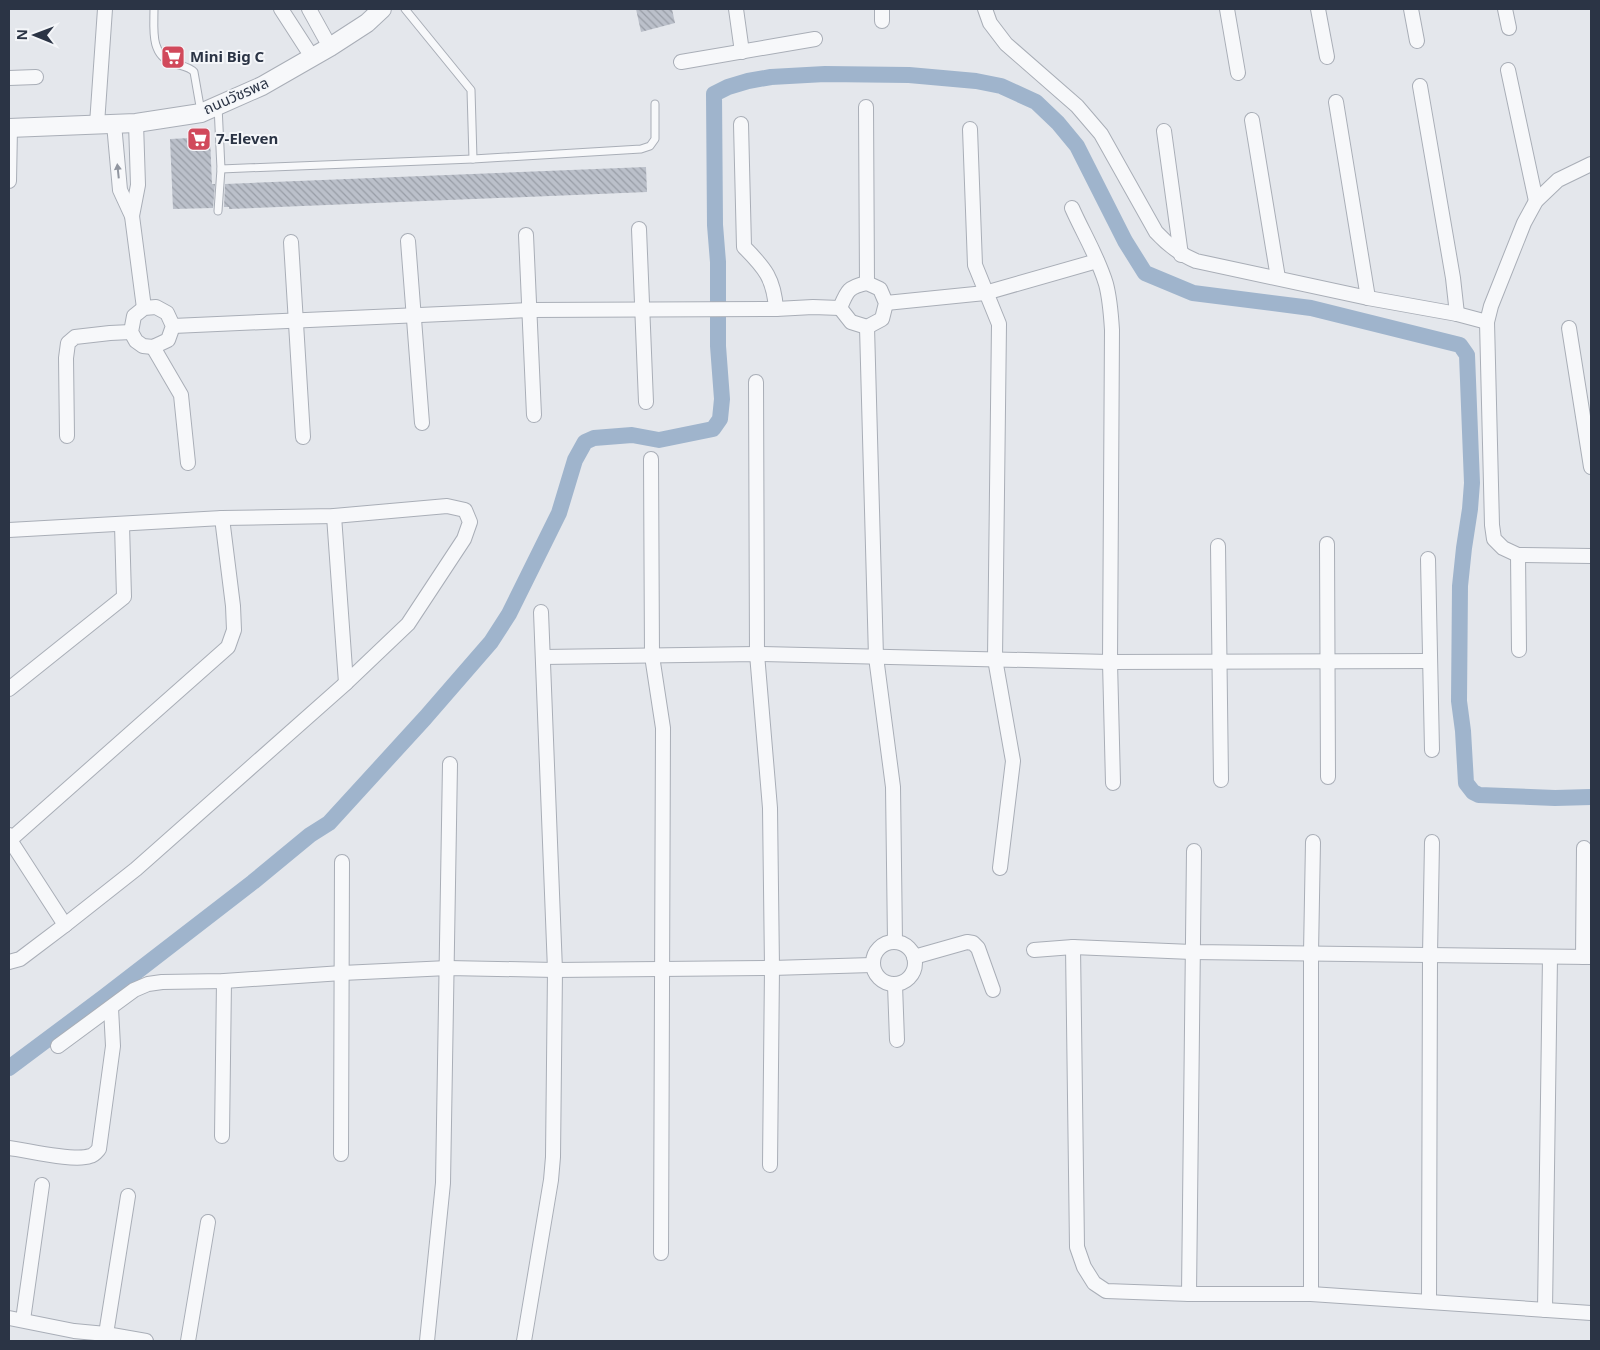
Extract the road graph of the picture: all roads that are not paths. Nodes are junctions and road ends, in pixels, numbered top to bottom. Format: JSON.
{"nodes":[{"id":1,"x":105,"y":9,"type":"edge"},
{"id":2,"x":154,"y":9,"type":"edge"},
{"id":3,"x":281,"y":9,"type":"edge"},
{"id":4,"x":310,"y":9,"type":"edge"},
{"id":5,"x":382,"y":9,"type":"edge"},
{"id":6,"x":405,"y":9,"type":"edge"},
{"id":7,"x":736,"y":9,"type":"edge"},
{"id":8,"x":985,"y":9,"type":"edge"},
{"id":9,"x":1227,"y":9,"type":"edge"},
{"id":10,"x":1318,"y":9,"type":"edge"},
{"id":11,"x":1411,"y":9,"type":"edge"},
{"id":12,"x":1505,"y":9,"type":"edge"},
{"id":13,"x":1509,"y":28,"type":"dead end"},
{"id":14,"x":815,"y":39,"type":"dead end"},
{"id":15,"x":1417,"y":41,"type":"dead end"},
{"id":16,"x":330,"y":47,"type":"junction"},
{"id":17,"x":742,"y":52,"type":"junction"},
{"id":18,"x":312,"y":57,"type":"junction"},
{"id":19,"x":1327,"y":57,"type":"dead end"},
{"id":20,"x":681,"y":62,"type":"dead end"},
{"id":21,"x":1508,"y":70,"type":"dead end"},
{"id":22,"x":1238,"y":73,"type":"dead end"},
{"id":23,"x":36,"y":77,"type":"dead end"},
{"id":24,"x":9,"y":78,"type":"edge"},
{"id":25,"x":1420,"y":86,"type":"dead end"},
{"id":26,"x":1336,"y":102,"type":"dead end"},
{"id":27,"x":655,"y":104,"type":"dead end"},
{"id":28,"x":218,"y":106,"type":"junction"},
{"id":29,"x":866,"y":107,"type":"dead end"},
{"id":30,"x":201,"y":113,"type":"junction"},
{"id":31,"x":1252,"y":120,"type":"dead end"},
{"id":32,"x":136,"y":123,"type":"junction"},
{"id":33,"x":106,"y":124,"type":"junction"},
{"id":34,"x":742,"y":124,"type":"dead end"},
{"id":35,"x":10,"y":128,"type":"edge"},
{"id":36,"x":970,"y":129,"type":"dead end"},
{"id":37,"x":1164,"y":131,"type":"dead end"},
{"id":38,"x":473,"y":159,"type":"junction"},
{"id":39,"x":1591,"y":164,"type":"edge"},
{"id":40,"x":221,"y":170,"type":"junction"},
{"id":41,"x":9,"y":181,"type":"edge"},
{"id":42,"x":1536,"y":201,"type":"junction"},
{"id":43,"x":1072,"y":208,"type":"dead end"},
{"id":44,"x":218,"y":211,"type":"dead end"},
{"id":45,"x":132,"y":216,"type":"junction"},
{"id":46,"x":639,"y":229,"type":"dead end"},
{"id":47,"x":526,"y":235,"type":"dead end"},
{"id":48,"x":408,"y":241,"type":"dead end"},
{"id":49,"x":290,"y":242,"type":"dead end"},
{"id":50,"x":1181,"y":254,"type":"junction"},
{"id":51,"x":1097,"y":261,"type":"junction"},
{"id":52,"x":1278,"y":278,"type":"junction"},
{"id":53,"x":867,"y":283,"type":"junction"},
{"id":54,"x":985,"y":293,"type":"junction"},
{"id":55,"x":1368,"y":298,"type":"junction"},
{"id":56,"x":886,"y":303,"type":"junction"},
{"id":57,"x":144,"y":308,"type":"junction"},
{"id":58,"x":840,"y":308,"type":"junction"},
{"id":59,"x":776,"y":309,"type":"junction"},
{"id":60,"x":530,"y":310,"type":"junction"},
{"id":61,"x":643,"y":311,"type":"junction"},
{"id":62,"x":414,"y":314,"type":"junction"},
{"id":63,"x":1457,"y":314,"type":"junction"},
{"id":64,"x":296,"y":321,"type":"junction"},
{"id":65,"x":1487,"y":322,"type":"junction"},
{"id":66,"x":173,"y":326,"type":"junction"},
{"id":67,"x":867,"y":327,"type":"junction"},
{"id":68,"x":1569,"y":328,"type":"dead end"},
{"id":69,"x":131,"y":332,"type":"junction"},
{"id":70,"x":153,"y":347,"type":"junction"},
{"id":71,"x":756,"y":382,"type":"dead end"},
{"id":72,"x":646,"y":402,"type":"dead end"},
{"id":73,"x":534,"y":415,"type":"dead end"},
{"id":74,"x":422,"y":423,"type":"dead end"},
{"id":75,"x":66,"y":436,"type":"dead end"},
{"id":76,"x":303,"y":437,"type":"dead end"},
{"id":77,"x":651,"y":459,"type":"dead end"},
{"id":78,"x":188,"y":463,"type":"dead end"},
{"id":79,"x":1591,"y":467,"type":"edge"},
{"id":80,"x":334,"y":516,"type":"junction"},
{"id":81,"x":222,"y":518,"type":"junction"},
{"id":82,"x":122,"y":524,"type":"junction"},
{"id":83,"x":9,"y":530,"type":"edge"},
{"id":84,"x":1326,"y":544,"type":"dead end"},
{"id":85,"x":1218,"y":546,"type":"dead end"},
{"id":86,"x":1518,"y":555,"type":"junction"},
{"id":87,"x":1591,"y":556,"type":"edge"},
{"id":88,"x":1428,"y":559,"type":"dead end"},
{"id":89,"x":541,"y":612,"type":"dead end"},
{"id":90,"x":1519,"y":650,"type":"dead end"},
{"id":91,"x":757,"y":654,"type":"junction"},
{"id":92,"x":652,"y":656,"type":"junction"},
{"id":93,"x":542,"y":657,"type":"junction"},
{"id":94,"x":876,"y":657,"type":"junction"},
{"id":95,"x":995,"y":659,"type":"junction"},
{"id":96,"x":1219,"y":661,"type":"junction"},
{"id":97,"x":1430,"y":661,"type":"junction"},
{"id":98,"x":1110,"y":662,"type":"junction"},
{"id":99,"x":1326,"y":662,"type":"junction"},
{"id":100,"x":346,"y":683,"type":"junction"},
{"id":101,"x":9,"y":690,"type":"edge"},
{"id":102,"x":1432,"y":750,"type":"dead end"},
{"id":103,"x":450,"y":764,"type":"dead end"},
{"id":104,"x":1328,"y":777,"type":"dead end"},
{"id":105,"x":1221,"y":780,"type":"dead end"},
{"id":106,"x":1113,"y":784,"type":"dead end"},
{"id":107,"x":10,"y":838,"type":"edge"},
{"id":108,"x":1313,"y":842,"type":"dead end"},
{"id":109,"x":1432,"y":842,"type":"dead end"},
{"id":110,"x":1584,"y":848,"type":"dead end"},
{"id":111,"x":1194,"y":851,"type":"dead end"},
{"id":112,"x":342,"y":862,"type":"dead end"},
{"id":113,"x":1000,"y":868,"type":"dead end"},
{"id":114,"x":65,"y":925,"type":"junction"},
{"id":115,"x":895,"y":942,"type":"junction"},
{"id":116,"x":1074,"y":947,"type":"junction"},
{"id":117,"x":1034,"y":950,"type":"dead end"},
{"id":118,"x":1192,"y":952,"type":"junction"},
{"id":119,"x":1311,"y":954,"type":"junction"},
{"id":120,"x":1430,"y":955,"type":"junction"},
{"id":121,"x":914,"y":957,"type":"junction"},
{"id":122,"x":1550,"y":957,"type":"junction"},
{"id":123,"x":1587,"y":957,"type":"edge"},
{"id":124,"x":9,"y":962,"type":"edge"},
{"id":125,"x":872,"y":965,"type":"junction"},
{"id":126,"x":448,"y":968,"type":"junction"},
{"id":127,"x":661,"y":968,"type":"junction"},
{"id":128,"x":772,"y":968,"type":"junction"},
{"id":129,"x":555,"y":970,"type":"junction"},
{"id":130,"x":342,"y":973,"type":"junction"},
{"id":131,"x":224,"y":981,"type":"junction"},
{"id":132,"x":895,"y":985,"type":"junction"},
{"id":133,"x":992,"y":990,"type":"dead end"},
{"id":134,"x":111,"y":1008,"type":"junction"},
{"id":135,"x":897,"y":1040,"type":"dead end"},
{"id":136,"x":58,"y":1046,"type":"dead end"},
{"id":137,"x":222,"y":1136,"type":"dead end"},
{"id":138,"x":9,"y":1148,"type":"edge"},
{"id":139,"x":341,"y":1154,"type":"dead end"},
{"id":140,"x":770,"y":1165,"type":"dead end"},
{"id":141,"x":42,"y":1185,"type":"dead end"},
{"id":142,"x":128,"y":1196,"type":"dead end"},
{"id":143,"x":208,"y":1222,"type":"dead end"},
{"id":144,"x":661,"y":1253,"type":"dead end"},
{"id":145,"x":1189,"y":1294,"type":"junction"},
{"id":146,"x":1310,"y":1294,"type":"junction"},
{"id":147,"x":1429,"y":1302,"type":"junction"},
{"id":148,"x":1545,"y":1310,"type":"junction"},
{"id":149,"x":1591,"y":1313,"type":"edge"},
{"id":150,"x":9,"y":1318,"type":"edge"},
{"id":151,"x":23,"y":1320,"type":"junction"},
{"id":152,"x":106,"y":1334,"type":"junction"},
{"id":153,"x":73,"y":1336,"type":"edge"},
{"id":154,"x":146,"y":1341,"type":"edge"},
{"id":155,"x":188,"y":1341,"type":"edge"},
{"id":156,"x":426,"y":1341,"type":"edge"},
{"id":157,"x":524,"y":1341,"type":"edge"}],
"edges":[{"from":1,"to":33,"type":"street"},
{"from":2,"to":30,"type":"lane"},
{"from":3,"to":18,"type":"street"},
{"from":4,"to":16,"type":"street"},
{"from":5,"to":16,"type":"street","name":"ถนนวัชรพล"},
{"from":6,"to":38,"type":"lane"},
{"from":7,"to":17,"type":"street"},
{"from":8,"to":50,"type":"street"},
{"from":9,"to":22,"type":"street"},
{"from":10,"to":19,"type":"street"},
{"from":11,"to":15,"type":"street"},
{"from":12,"to":13,"type":"street"},
{"from":14,"to":17,"type":"street"},
{"from":16,"to":18,"type":"street","name":"ถนนวัชรพล"},
{"from":17,"to":20,"type":"street"},
{"from":18,"to":28,"type":"street","name":"ถนนวัชรพล"},
{"from":21,"to":42,"type":"street"},
{"from":23,"to":24,"type":"street"},
{"from":25,"to":63,"type":"street"},
{"from":26,"to":55,"type":"street"},
{"from":27,"to":38,"type":"lane"},
{"from":28,"to":30,"type":"street","name":"ถนนวัชรพล"},
{"from":28,"to":40,"type":"lane"},
{"from":29,"to":53,"type":"street"},
{"from":30,"to":32,"type":"street","name":"ถนนวัชรพล"},
{"from":31,"to":52,"type":"street"},
{"from":32,"to":33,"type":"street","name":"ถนนวัชรพล"},
{"from":32,"to":45,"type":"street"},
{"from":33,"to":35,"type":"street","name":"ถนนวัชรพล"},
{"from":45,"to":33,"type":"street","one_way":true},
{"from":34,"to":59,"type":"street"},
{"from":35,"to":41,"type":"street"},
{"from":36,"to":54,"type":"street"},
{"from":37,"to":50,"type":"street"},
{"from":38,"to":40,"type":"lane"},
{"from":39,"to":42,"type":"street"},
{"from":40,"to":44,"type":"lane"},
{"from":42,"to":65,"type":"street"},
{"from":43,"to":51,"type":"street"},
{"from":45,"to":57,"type":"street"},
{"from":46,"to":61,"type":"street"},
{"from":47,"to":60,"type":"street"},
{"from":48,"to":62,"type":"street"},
{"from":49,"to":64,"type":"street"},
{"from":50,"to":52,"type":"street"},
{"from":51,"to":54,"type":"street"},
{"from":51,"to":98,"type":"street"},
{"from":52,"to":55,"type":"street"},
{"from":53,"to":56,"type":"street"},
{"from":53,"to":58,"type":"street"},
{"from":54,"to":56,"type":"street"},
{"from":54,"to":95,"type":"street"},
{"from":55,"to":63,"type":"street"},
{"from":56,"to":67,"type":"street"},
{"from":57,"to":66,"type":"street"},
{"from":57,"to":69,"type":"street"},
{"from":58,"to":59,"type":"street"},
{"from":58,"to":67,"type":"street"},
{"from":59,"to":61,"type":"street"},
{"from":60,"to":61,"type":"street"},
{"from":60,"to":62,"type":"street"},
{"from":60,"to":73,"type":"street"},
{"from":61,"to":72,"type":"street"},
{"from":62,"to":64,"type":"street"},
{"from":62,"to":74,"type":"street"},
{"from":63,"to":65,"type":"street"},
{"from":64,"to":66,"type":"street"},
{"from":64,"to":76,"type":"street"},
{"from":65,"to":86,"type":"street"},
{"from":66,"to":70,"type":"street"},
{"from":67,"to":94,"type":"street"},
{"from":68,"to":79,"type":"street"},
{"from":69,"to":70,"type":"street"},
{"from":69,"to":75,"type":"street"},
{"from":70,"to":78,"type":"street"},
{"from":71,"to":91,"type":"street"},
{"from":77,"to":92,"type":"street"},
{"from":80,"to":81,"type":"street"},
{"from":80,"to":100,"type":"street"},
{"from":80,"to":100,"type":"street"},
{"from":81,"to":82,"type":"street"},
{"from":81,"to":107,"type":"street"},
{"from":82,"to":83,"type":"street"},
{"from":82,"to":101,"type":"street"},
{"from":84,"to":99,"type":"street"},
{"from":85,"to":96,"type":"street"},
{"from":86,"to":87,"type":"street"},
{"from":86,"to":90,"type":"street"},
{"from":88,"to":97,"type":"street"},
{"from":89,"to":93,"type":"street"},
{"from":91,"to":92,"type":"street"},
{"from":91,"to":94,"type":"street"},
{"from":91,"to":128,"type":"street"},
{"from":92,"to":93,"type":"street"},
{"from":92,"to":127,"type":"street"},
{"from":93,"to":129,"type":"street"},
{"from":94,"to":95,"type":"street"},
{"from":94,"to":115,"type":"street"},
{"from":95,"to":98,"type":"street"},
{"from":95,"to":113,"type":"street"},
{"from":96,"to":98,"type":"street"},
{"from":96,"to":99,"type":"street"},
{"from":96,"to":105,"type":"street"},
{"from":97,"to":99,"type":"street"},
{"from":97,"to":102,"type":"street"},
{"from":98,"to":106,"type":"street"},
{"from":99,"to":104,"type":"street"},
{"from":100,"to":114,"type":"street"},
{"from":103,"to":126,"type":"street"},
{"from":107,"to":114,"type":"street"},
{"from":108,"to":119,"type":"street"},
{"from":109,"to":120,"type":"street"},
{"from":110,"to":123,"type":"street"},
{"from":111,"to":118,"type":"street"},
{"from":112,"to":130,"type":"street"},
{"from":114,"to":124,"type":"street"},
{"from":115,"to":121,"type":"street"},
{"from":115,"to":125,"type":"street"},
{"from":116,"to":117,"type":"street"},
{"from":116,"to":118,"type":"street"},
{"from":116,"to":145,"type":"street"},
{"from":118,"to":119,"type":"street"},
{"from":118,"to":145,"type":"street"},
{"from":119,"to":120,"type":"street"},
{"from":119,"to":146,"type":"street"},
{"from":120,"to":122,"type":"street"},
{"from":120,"to":147,"type":"street"},
{"from":121,"to":132,"type":"street"},
{"from":121,"to":133,"type":"street"},
{"from":122,"to":123,"type":"street"},
{"from":122,"to":148,"type":"street"},
{"from":125,"to":128,"type":"street"},
{"from":125,"to":132,"type":"street"},
{"from":126,"to":129,"type":"street"},
{"from":126,"to":130,"type":"street"},
{"from":126,"to":156,"type":"street"},
{"from":127,"to":128,"type":"street"},
{"from":127,"to":129,"type":"street"},
{"from":127,"to":144,"type":"street"},
{"from":128,"to":140,"type":"street"},
{"from":129,"to":157,"type":"street"},
{"from":130,"to":131,"type":"street"},
{"from":130,"to":139,"type":"street"},
{"from":131,"to":134,"type":"street"},
{"from":131,"to":137,"type":"street"},
{"from":132,"to":135,"type":"street"},
{"from":134,"to":136,"type":"street"},
{"from":134,"to":138,"type":"street"},
{"from":141,"to":151,"type":"street"},
{"from":142,"to":152,"type":"street"},
{"from":143,"to":155,"type":"street"},
{"from":145,"to":146,"type":"street"},
{"from":146,"to":147,"type":"street"},
{"from":147,"to":148,"type":"street"},
{"from":148,"to":149,"type":"street"},
{"from":150,"to":151,"type":"street"},
{"from":151,"to":153,"type":"street"},
{"from":152,"to":153,"type":"street"},
{"from":152,"to":154,"type":"street"}]}
